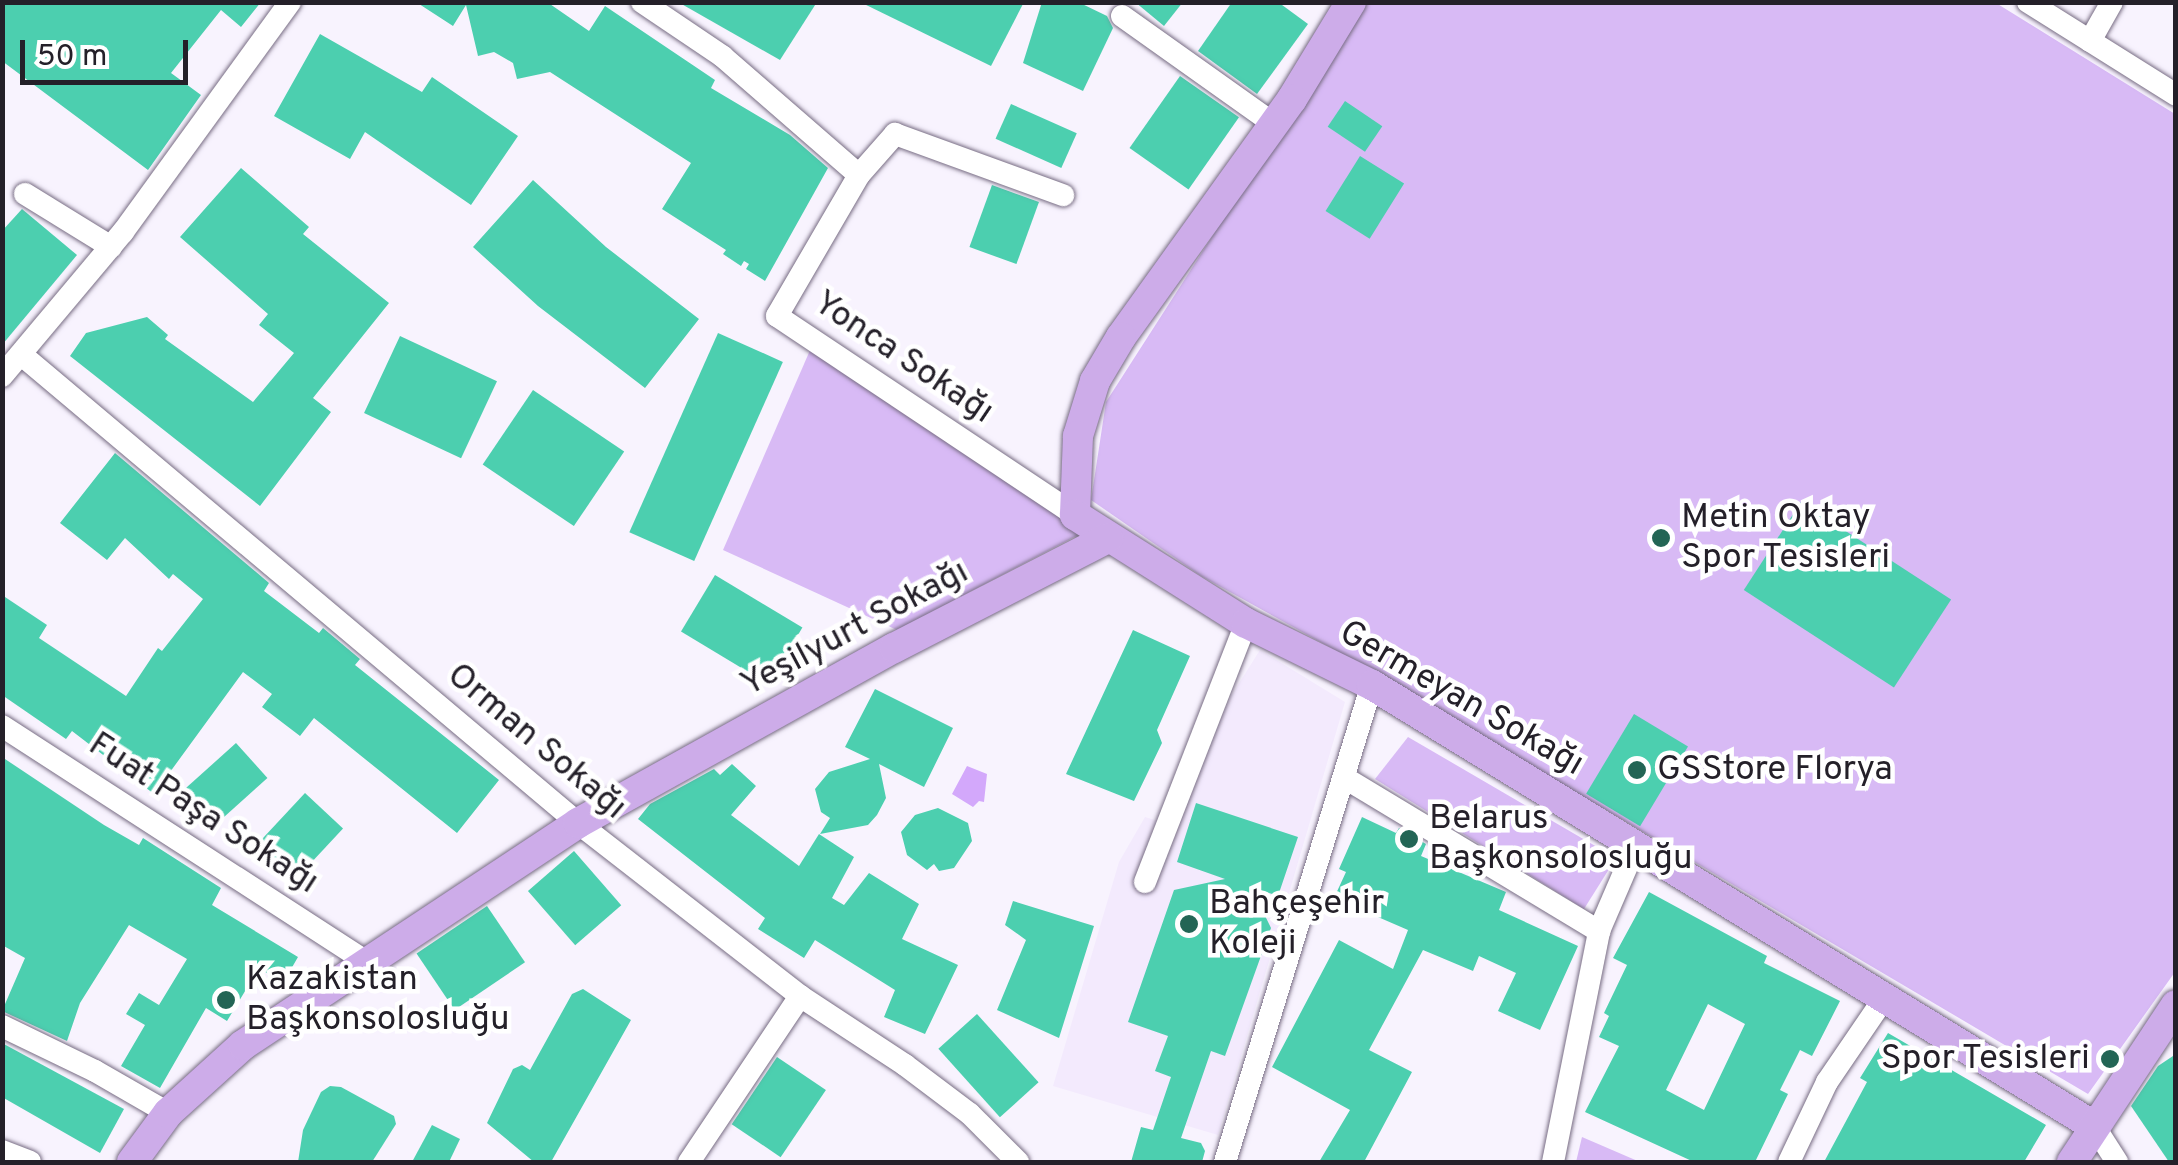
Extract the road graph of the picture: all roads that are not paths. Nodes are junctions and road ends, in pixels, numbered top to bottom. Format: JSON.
{"nodes":[{"id":1,"x":290,"y":2,"type":"edge"},
{"id":2,"x":642,"y":2,"type":"edge"},
{"id":3,"x":1351,"y":2,"type":"edge"},
{"id":4,"x":2028,"y":2,"type":"edge"},
{"id":5,"x":2112,"y":2,"type":"edge"},
{"id":6,"x":1122,"y":16,"type":"dead end"},
{"id":7,"x":2090,"y":41,"type":"junction"},
{"id":8,"x":2176,"y":95,"type":"edge"},
{"id":9,"x":1274,"y":124,"type":"junction"},
{"id":10,"x":859,"y":174,"type":"junction"},
{"id":11,"x":26,"y":194,"type":"dead end"},
{"id":12,"x":1063,"y":196,"type":"dead end"},
{"id":13,"x":112,"y":247,"type":"junction"},
{"id":14,"x":23,"y":356,"type":"junction"},
{"id":15,"x":2,"y":376,"type":"edge"},
{"id":16,"x":1075,"y":515,"type":"junction"},
{"id":17,"x":1108,"y":538,"type":"junction"},
{"id":18,"x":1246,"y":624,"type":"junction"},
{"id":19,"x":1372,"y":685,"type":"junction"},
{"id":20,"x":2,"y":726,"type":"edge"},
{"id":21,"x":1345,"y":778,"type":"junction"},
{"id":22,"x":578,"y":823,"type":"junction"},
{"id":23,"x":1636,"y":845,"type":"junction"},
{"id":24,"x":1145,"y":882,"type":"dead end"},
{"id":25,"x":1599,"y":931,"type":"junction"},
{"id":26,"x":364,"y":962,"type":"junction"},
{"id":27,"x":800,"y":996,"type":"junction"},
{"id":28,"x":1885,"y":996,"type":"junction"},
{"id":29,"x":2176,"y":1005,"type":"edge"},
{"id":30,"x":2,"y":1026,"type":"edge"},
{"id":31,"x":168,"y":1113,"type":"junction"},
{"id":32,"x":2094,"y":1126,"type":"junction"},
{"id":33,"x":2,"y":1150,"type":"edge"},
{"id":34,"x":30,"y":1162,"type":"edge"},
{"id":35,"x":132,"y":1162,"type":"edge"},
{"id":36,"x":689,"y":1162,"type":"edge"},
{"id":37,"x":1018,"y":1162,"type":"edge"},
{"id":38,"x":1225,"y":1162,"type":"edge"},
{"id":39,"x":1552,"y":1162,"type":"edge"},
{"id":40,"x":1789,"y":1162,"type":"edge"},
{"id":41,"x":2072,"y":1162,"type":"edge"},
{"id":42,"x":2117,"y":1162,"type":"edge"}],
"edges":[{"from":1,"to":13,"type":"street"},
{"from":2,"to":10,"type":"street"},
{"from":3,"to":9,"type":"main road"},
{"from":4,"to":7,"type":"street"},
{"from":5,"to":7,"type":"street"},
{"from":6,"to":9,"type":"street"},
{"from":7,"to":8,"type":"street"},
{"from":9,"to":16,"type":"main road"},
{"from":10,"to":12,"type":"street","name":"Yonca Sokağı"},
{"from":10,"to":16,"type":"street","name":"Yonca Sokağı"},
{"from":11,"to":13,"type":"street"},
{"from":13,"to":14,"type":"street"},
{"from":14,"to":15,"type":"street"},
{"from":14,"to":22,"type":"street","name":"Orman Sokağı"},
{"from":16,"to":17,"type":"main road"},
{"from":17,"to":18,"type":"main road","name":"Germeyan Sokağı"},
{"from":17,"to":22,"type":"main road","name":"Yeşilyurt Sokağı"},
{"from":18,"to":19,"type":"main road","name":"Germeyan Sokağı"},
{"from":18,"to":24,"type":"street"},
{"from":19,"to":21,"type":"street"},
{"from":19,"to":23,"type":"main road","name":"Germeyan Sokağı"},
{"from":20,"to":26,"type":"street","name":"Fuat Paşa Sokağı"},
{"from":21,"to":25,"type":"street"},
{"from":21,"to":38,"type":"street"},
{"from":22,"to":26,"type":"main road","name":"Yeşilyurt Sokağı"},
{"from":22,"to":27,"type":"street","name":"Orman Sokağı"},
{"from":23,"to":25,"type":"street"},
{"from":23,"to":28,"type":"main road","name":"Germeyan Sokağı"},
{"from":25,"to":39,"type":"street"},
{"from":26,"to":31,"type":"main road","name":"Yeşilyurt Sokağı"},
{"from":27,"to":36,"type":"street"},
{"from":27,"to":37,"type":"street","name":"Orman Sokağı"},
{"from":28,"to":32,"type":"main road","name":"Germeyan Sokağı"},
{"from":28,"to":40,"type":"street"},
{"from":29,"to":32,"type":"main road"},
{"from":30,"to":31,"type":"street"},
{"from":31,"to":35,"type":"main road","name":"Yeşilyurt Sokağı"},
{"from":32,"to":41,"type":"main road"},
{"from":32,"to":42,"type":"street","name":"Germeyan Sokağı"},
{"from":33,"to":34,"type":"street"}]}
